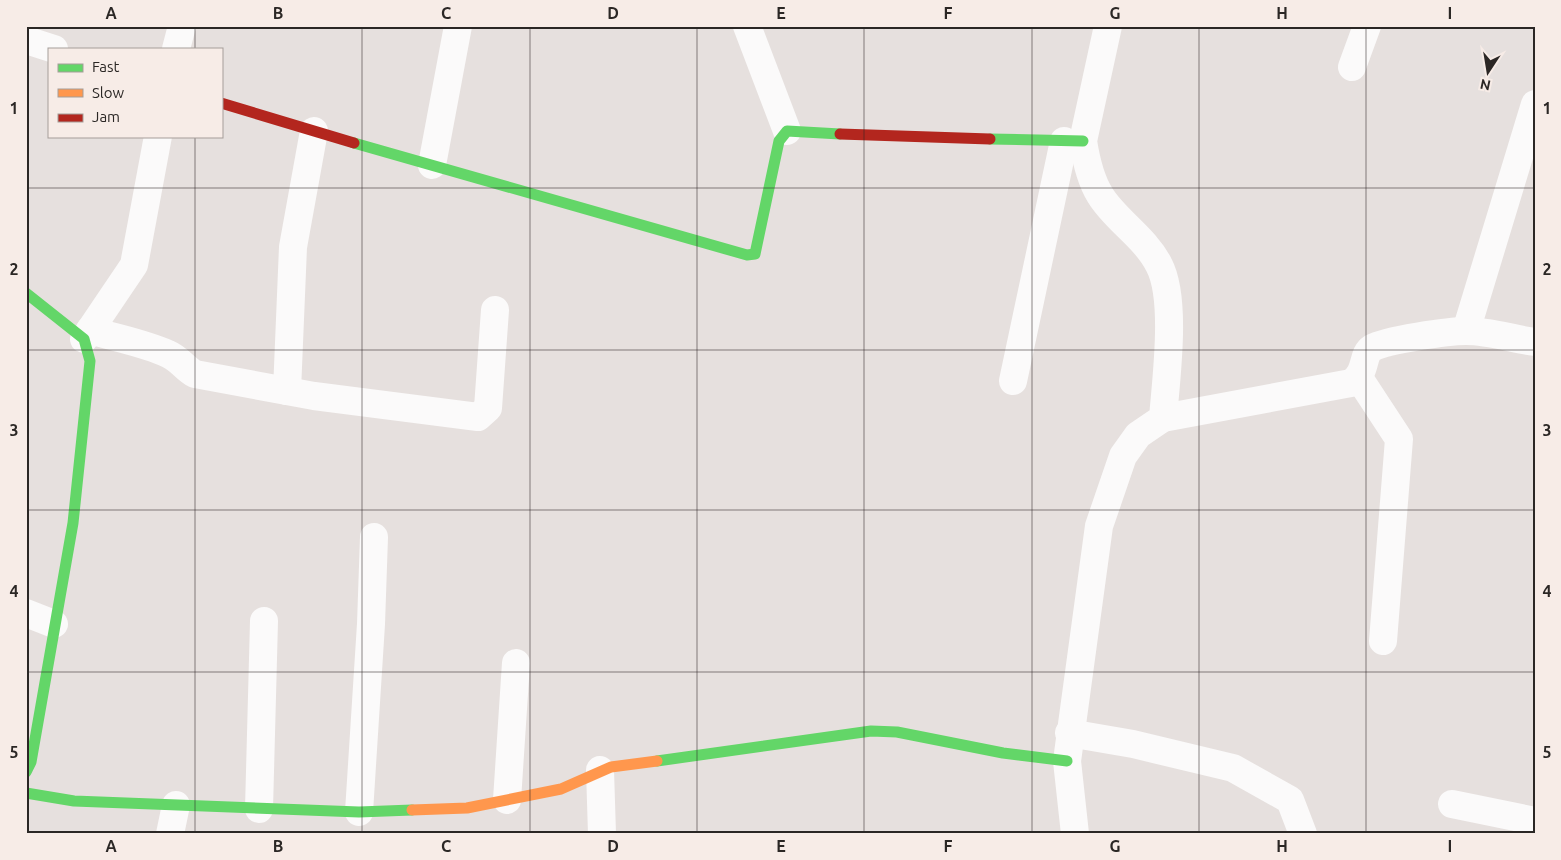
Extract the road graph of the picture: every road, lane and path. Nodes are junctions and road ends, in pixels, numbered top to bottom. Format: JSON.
{"nodes":[{"id":1,"x":182,"y":26,"type":"edge"},
{"id":2,"x":458,"y":26,"type":"edge"},
{"id":3,"x":747,"y":26,"type":"edge"},
{"id":4,"x":1108,"y":26,"type":"edge"},
{"id":5,"x":1367,"y":26,"type":"edge"},
{"id":6,"x":26,"y":40,"type":"edge"},
{"id":7,"x":51,"y":48,"type":"edge"},
{"id":8,"x":176,"y":48,"type":"edge"},
{"id":9,"x":1352,"y":67,"type":"dead end"},
{"id":10,"x":222,"y":103,"type":"edge"},
{"id":11,"x":1535,"y":104,"type":"edge"},
{"id":12,"x":314,"y":131,"type":"junction"},
{"id":13,"x":787,"y":131,"type":"junction"},
{"id":14,"x":158,"y":138,"type":"edge"},
{"id":15,"x":1073,"y":141,"type":"junction"},
{"id":16,"x":432,"y":165,"type":"junction"},
{"id":17,"x":26,"y":293,"type":"edge"},
{"id":18,"x":495,"y":310,"type":"dead end"},
{"id":19,"x":1466,"y":331,"type":"junction"},
{"id":20,"x":87,"y":335,"type":"junction"},
{"id":21,"x":1535,"y":342,"type":"edge"},
{"id":22,"x":1359,"y":378,"type":"junction"},
{"id":23,"x":1013,"y":381,"type":"dead end"},
{"id":24,"x":286,"y":391,"type":"junction"},
{"id":25,"x":1164,"y":418,"type":"junction"},
{"id":26,"x":374,"y":537,"type":"dead end"},
{"id":27,"x":26,"y":613,"type":"edge"},
{"id":28,"x":264,"y":622,"type":"dead end"},
{"id":29,"x":54,"y":624,"type":"junction"},
{"id":30,"x":1383,"y":641,"type":"dead end"},
{"id":31,"x":516,"y":662,"type":"dead end"},
{"id":32,"x":1069,"y":733,"type":"junction"},
{"id":33,"x":1067,"y":761,"type":"junction"},
{"id":34,"x":600,"y":770,"type":"junction"},
{"id":35,"x":26,"y":772,"type":"edge"},
{"id":36,"x":26,"y":793,"type":"edge"},
{"id":37,"x":507,"y":800,"type":"junction"},
{"id":38,"x":1452,"y":804,"type":"dead end"},
{"id":39,"x":176,"y":805,"type":"junction"},
{"id":40,"x":259,"y":808,"type":"junction"},
{"id":41,"x":359,"y":812,"type":"junction"},
{"id":42,"x":1516,"y":823,"type":"edge"},
{"id":43,"x":170,"y":834,"type":"edge"},
{"id":44,"x":602,"y":834,"type":"edge"},
{"id":45,"x":1075,"y":834,"type":"edge"},
{"id":46,"x":1303,"y":834,"type":"edge"}],
"edges":[{"from":1,"to":8,"type":"street"},
{"from":2,"to":16,"type":"street"},
{"from":3,"to":13,"type":"street"},
{"from":4,"to":15,"type":"street"},
{"from":5,"to":9,"type":"street"},
{"from":6,"to":7,"type":"street"},
{"from":10,"to":12,"type":"street"},
{"from":11,"to":19,"type":"street"},
{"from":12,"to":16,"type":"street"},
{"from":12,"to":24,"type":"street"},
{"from":13,"to":15,"type":"street"},
{"from":13,"to":16,"type":"street"},
{"from":14,"to":20,"type":"street"},
{"from":15,"to":23,"type":"street"},
{"from":15,"to":25,"type":"street"},
{"from":17,"to":20,"type":"street"},
{"from":18,"to":24,"type":"street"},
{"from":19,"to":21,"type":"street"},
{"from":19,"to":22,"type":"street"},
{"from":20,"to":24,"type":"street"},
{"from":20,"to":29,"type":"street"},
{"from":22,"to":25,"type":"street"},
{"from":22,"to":30,"type":"street"},
{"from":25,"to":32,"type":"street"},
{"from":26,"to":41,"type":"street"},
{"from":27,"to":29,"type":"street"},
{"from":28,"to":40,"type":"street"},
{"from":29,"to":35,"type":"street"},
{"from":31,"to":37,"type":"street"},
{"from":32,"to":33,"type":"street"},
{"from":32,"to":46,"type":"street"},
{"from":33,"to":34,"type":"street"},
{"from":33,"to":45,"type":"street"},
{"from":34,"to":37,"type":"street"},
{"from":34,"to":44,"type":"street"},
{"from":36,"to":39,"type":"street"},
{"from":37,"to":41,"type":"street"},
{"from":38,"to":42,"type":"street"},
{"from":39,"to":40,"type":"street"},
{"from":39,"to":43,"type":"street"},
{"from":40,"to":41,"type":"street"}]}
